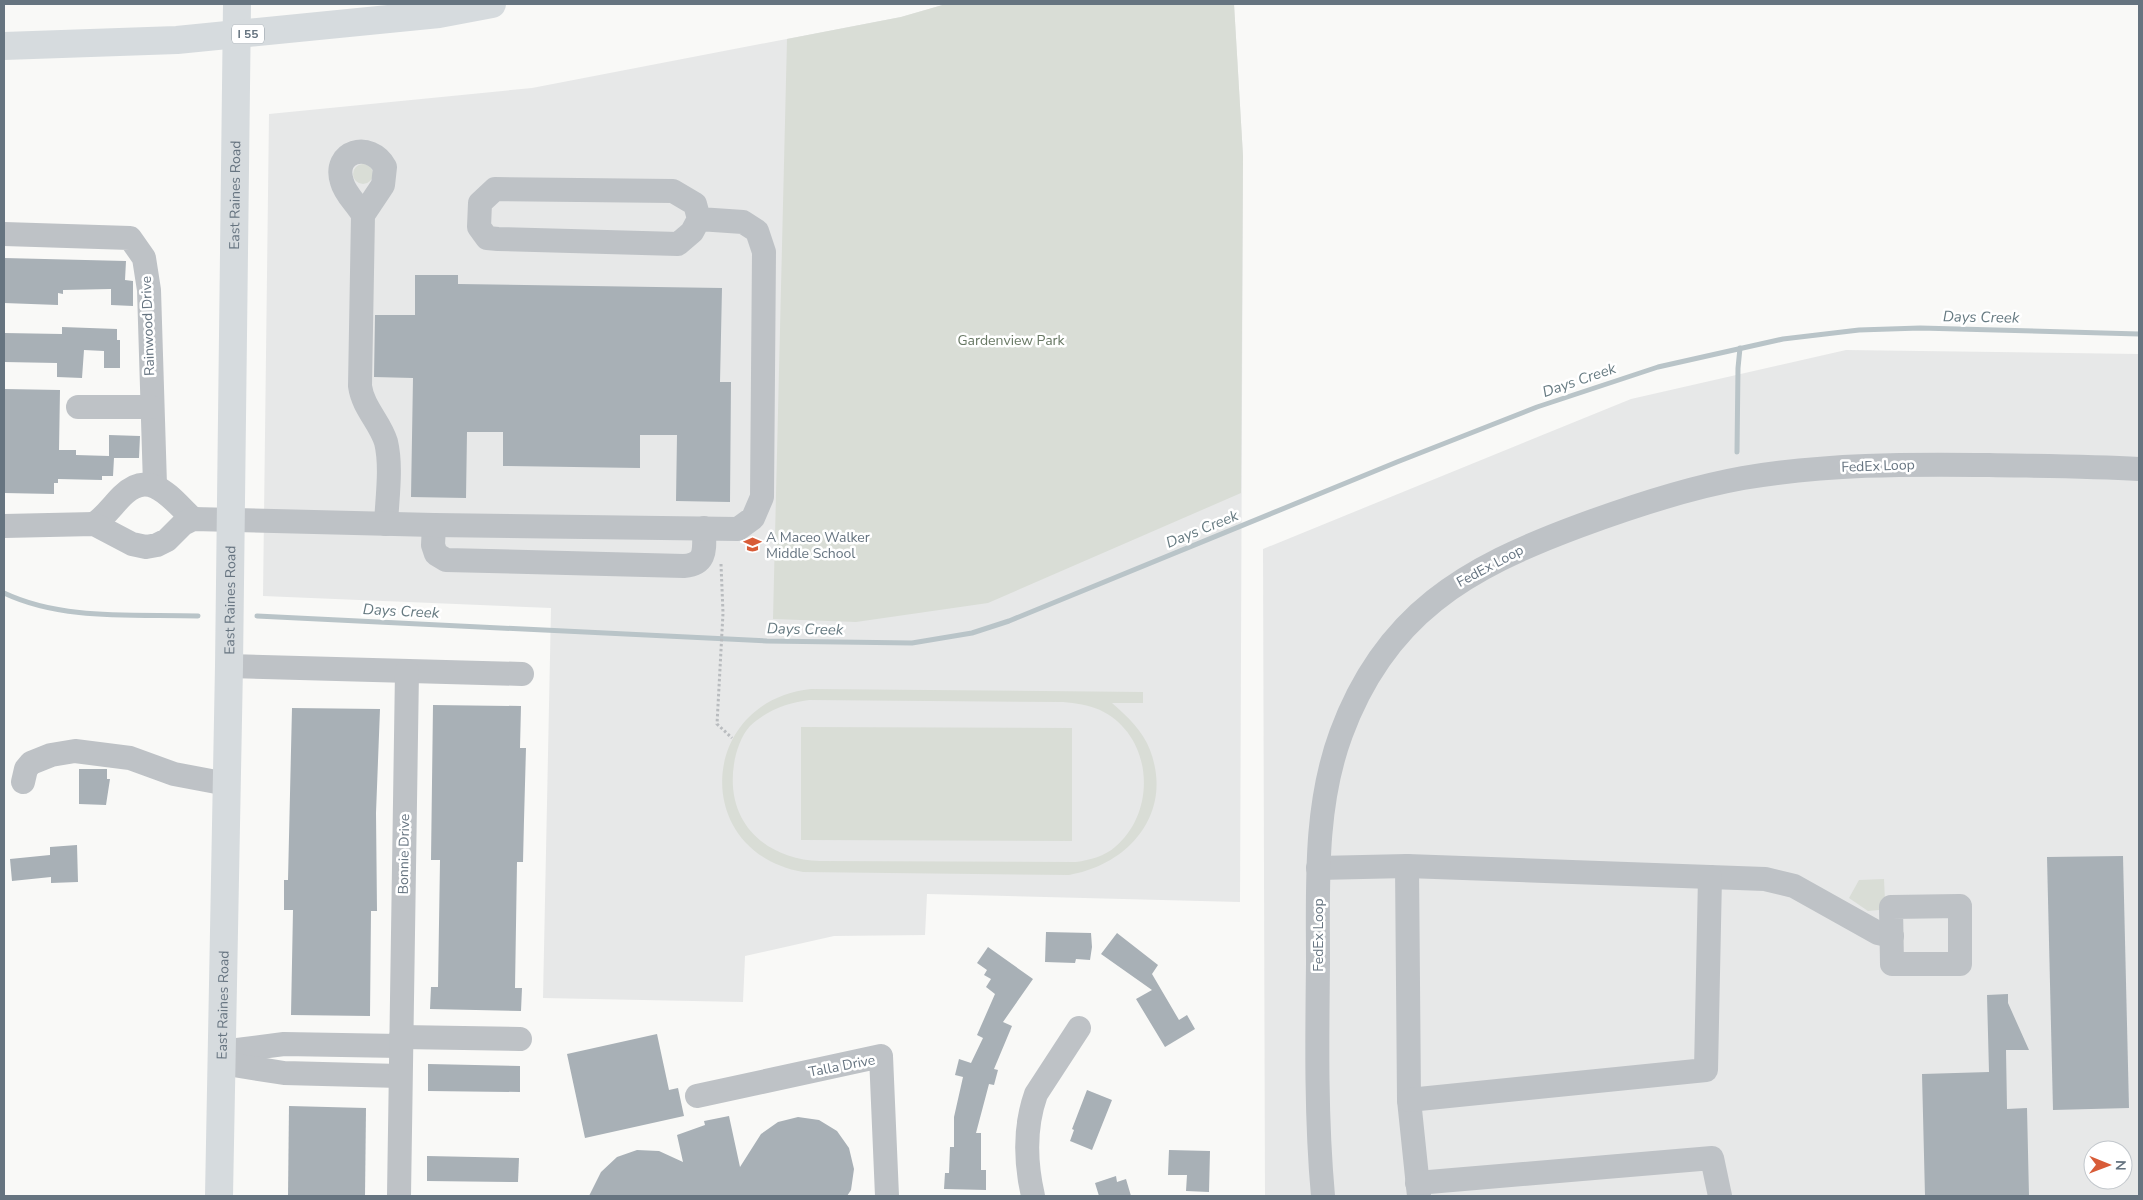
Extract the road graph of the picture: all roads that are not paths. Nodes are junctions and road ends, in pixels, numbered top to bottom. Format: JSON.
{"nodes":[{"id":1,"x":237,"y":4,"type":"edge"},
{"id":2,"x":492,"y":4,"type":"edge"},
{"id":3,"x":4,"y":46,"type":"edge"},
{"id":4,"x":363,"y":215,"type":"dead end"},
{"id":5,"x":699,"y":219,"type":"junction"},
{"id":6,"x":4,"y":234,"type":"edge"},
{"id":7,"x":78,"y":407,"type":"dead end"},
{"id":8,"x":151,"y":407,"type":"junction"},
{"id":9,"x":2139,"y":469,"type":"edge"},
{"id":10,"x":155,"y":485,"type":"junction"},
{"id":11,"x":193,"y":519,"type":"junction"},
{"id":12,"x":230,"y":520,"type":"junction"},
{"id":13,"x":94,"y":524,"type":"junction"},
{"id":14,"x":386,"y":524,"type":"junction"},
{"id":15,"x":434,"y":525,"type":"junction"},
{"id":16,"x":4,"y":526,"type":"edge"},
{"id":17,"x":712,"y":528,"type":"junction"},
{"id":18,"x":229,"y":666,"type":"junction"},
{"id":19,"x":408,"y":671,"type":"junction"},
{"id":20,"x":522,"y":674,"type":"dead end"},
{"id":21,"x":23,"y":782,"type":"dead end"},
{"id":22,"x":227,"y":784,"type":"junction"},
{"id":23,"x":1407,"y":866,"type":"junction"},
{"id":24,"x":1318,"y":868,"type":"junction"},
{"id":25,"x":1710,"y":877,"type":"junction"},
{"id":26,"x":1892,"y":936,"type":"dead end"},
{"id":27,"x":1079,"y":1028,"type":"dead end"},
{"id":28,"x":520,"y":1039,"type":"dead end"},
{"id":29,"x":400,"y":1042,"type":"junction"},
{"id":30,"x":221,"y":1057,"type":"junction"},
{"id":31,"x":400,"y":1076,"type":"junction"},
{"id":32,"x":697,"y":1096,"type":"dead end"},
{"id":33,"x":1409,"y":1100,"type":"junction"},
{"id":34,"x":1418,"y":1190,"type":"edge"},
{"id":35,"x":218,"y":1196,"type":"edge"},
{"id":36,"x":399,"y":1196,"type":"edge"},
{"id":37,"x":887,"y":1196,"type":"edge"},
{"id":38,"x":1033,"y":1196,"type":"edge"},
{"id":39,"x":1323,"y":1196,"type":"edge"},
{"id":40,"x":1720,"y":1196,"type":"edge"}],
"edges":[{"from":1,"to":12,"type":"main road","name":"East Raines Road"},
{"from":2,"to":3,"type":"main road","number":"I 55"},
{"from":4,"to":14,"type":"street"},
{"from":5,"to":5,"type":"street"},
{"from":5,"to":17,"type":"street"},
{"from":6,"to":8,"type":"street","name":"Rainwood Drive"},
{"from":7,"to":8,"type":"street"},
{"from":8,"to":10,"type":"street","name":"Rainwood Drive"},
{"from":9,"to":24,"type":"street","name":"FedEx Loop"},
{"from":10,"to":11,"type":"street"},
{"from":10,"to":13,"type":"street"},
{"from":11,"to":12,"type":"street"},
{"from":11,"to":13,"type":"street"},
{"from":12,"to":14,"type":"street"},
{"from":12,"to":18,"type":"main road","name":"East Raines Road"},
{"from":13,"to":16,"type":"street"},
{"from":14,"to":15,"type":"street"},
{"from":15,"to":17,"type":"street"},
{"from":15,"to":17,"type":"street"},
{"from":18,"to":19,"type":"street"},
{"from":18,"to":22,"type":"main road","name":"East Raines Road"},
{"from":19,"to":20,"type":"street"},
{"from":19,"to":29,"type":"street","name":"Bonnie Drive"},
{"from":21,"to":22,"type":"street"},
{"from":22,"to":30,"type":"main road","name":"East Raines Road"},
{"from":23,"to":24,"type":"street"},
{"from":23,"to":25,"type":"street"},
{"from":23,"to":33,"type":"street"},
{"from":24,"to":39,"type":"street","name":"FedEx Loop"},
{"from":25,"to":26,"type":"street"},
{"from":25,"to":33,"type":"street"},
{"from":27,"to":38,"type":"street"},
{"from":28,"to":29,"type":"street"},
{"from":29,"to":30,"type":"street"},
{"from":29,"to":31,"type":"street","name":"Bonnie Drive"},
{"from":30,"to":31,"type":"street"},
{"from":30,"to":35,"type":"main road","name":"East Raines Road"},
{"from":31,"to":36,"type":"street","name":"Bonnie Drive"},
{"from":32,"to":37,"type":"street","name":"Talla Drive"},
{"from":33,"to":34,"type":"street"},
{"from":34,"to":40,"type":"street"}]}
